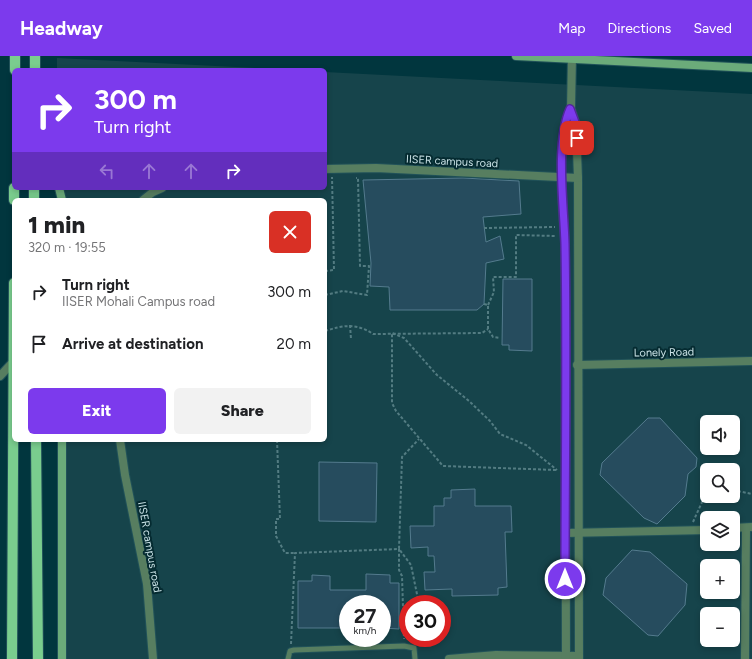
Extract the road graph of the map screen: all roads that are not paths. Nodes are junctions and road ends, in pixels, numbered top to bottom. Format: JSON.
{"nodes":[{"id":1,"x":15,"y":56,"type":"edge"},
{"id":2,"x":35,"y":56,"type":"edge"},
{"id":3,"x":516,"y":56,"type":"edge"},
{"id":4,"x":572,"y":57,"type":"edge"},
{"id":5,"x":15,"y":68,"type":"edge"},
{"id":6,"x":35,"y":68,"type":"edge"},
{"id":7,"x":752,"y":68,"type":"edge"},
{"id":8,"x":570,"y":109,"type":"junction"},
{"id":9,"x":328,"y":168,"type":"edge"},
{"id":10,"x":562,"y":177,"type":"junction"},
{"id":11,"x":578,"y":178,"type":"junction"},
{"id":12,"x":158,"y":190,"type":"edge"},
{"id":13,"x":146,"y":198,"type":"edge"},
{"id":14,"x":752,"y":361,"type":"edge"},
{"id":15,"x":12,"y":363,"type":"edge"},
{"id":16,"x":577,"y":365,"type":"junction"},
{"id":17,"x":0,"y":376,"type":"edge"},
{"id":18,"x":13,"y":442,"type":"edge"},
{"id":19,"x":36,"y":442,"type":"edge"},
{"id":20,"x":62,"y":442,"type":"edge"},
{"id":21,"x":120,"y":442,"type":"edge"},
{"id":22,"x":749,"y":528,"type":"edge"},
{"id":23,"x":700,"y":530,"type":"edge"},
{"id":24,"x":577,"y":532,"type":"junction"},
{"id":25,"x":565,"y":533,"type":"junction"},
{"id":26,"x":749,"y":556,"type":"edge"},
{"id":27,"x":565,"y":657,"type":"edge"},
{"id":28,"x":578,"y":658,"type":"edge"},
{"id":29,"x":12,"y":659,"type":"edge"},
{"id":30,"x":38,"y":659,"type":"edge"},
{"id":31,"x":62,"y":659,"type":"edge"},
{"id":32,"x":153,"y":659,"type":"edge"},
{"id":33,"x":288,"y":659,"type":"edge"},
{"id":34,"x":415,"y":659,"type":"edge"},
{"id":35,"x":449,"y":659,"type":"edge"},
{"id":36,"x":745,"y":659,"type":"edge"}],
"edges":[{"from":1,"to":5,"type":"main road"},
{"from":2,"to":6,"type":"main road"},
{"from":3,"to":4,"type":"street"},
{"from":4,"to":7,"type":"street"},
{"from":4,"to":8,"type":"street"},
{"from":8,"to":10,"type":"street"},
{"from":8,"to":11,"type":"street"},
{"from":9,"to":10,"type":"street","name":"IISER campus road"},
{"from":10,"to":11,"type":"street","name":"IISER campus road"},
{"from":10,"to":25,"type":"street"},
{"from":11,"to":16,"type":"street"},
{"from":12,"to":13,"type":"street"},
{"from":14,"to":16,"type":"street","name":"Lonely Road"},
{"from":15,"to":17,"type":"street"},
{"from":16,"to":24,"type":"street"},
{"from":18,"to":29,"type":"main road"},
{"from":19,"to":30,"type":"main road"},
{"from":20,"to":31,"type":"street"},
{"from":21,"to":32,"type":"street","name":"IISER campus road"},
{"from":22,"to":26,"type":"street"},
{"from":23,"to":24,"type":"street"},
{"from":24,"to":25,"type":"street"},
{"from":24,"to":28,"type":"street"},
{"from":25,"to":27,"type":"street"},
{"from":26,"to":36,"type":"street"},
{"from":27,"to":28,"type":"street"},
{"from":27,"to":35,"type":"street"},
{"from":33,"to":34,"type":"lane"}]}
